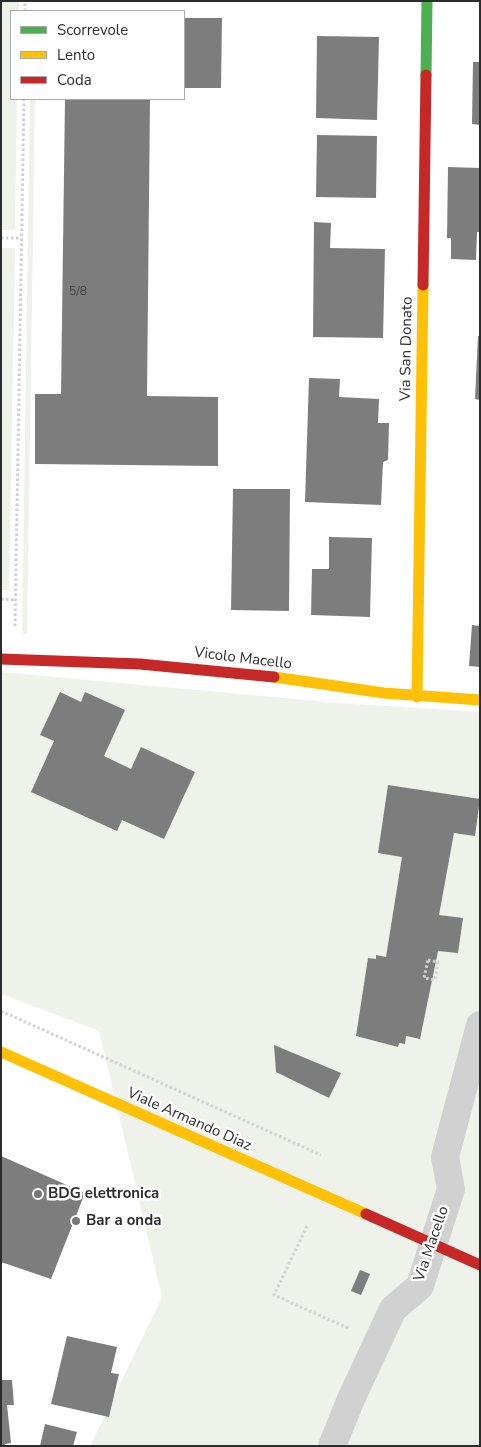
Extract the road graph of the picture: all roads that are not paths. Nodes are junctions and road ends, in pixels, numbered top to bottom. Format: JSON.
{"nodes":[{"id":1,"x":426,"y":1,"type":"edge"},
{"id":2,"x":1,"y":659,"type":"edge"},
{"id":3,"x":418,"y":697,"type":"junction"},
{"id":4,"x":480,"y":700,"type":"edge"},
{"id":5,"x":480,"y":1025,"type":"edge"},
{"id":6,"x":1,"y":1052,"type":"edge"},
{"id":7,"x":480,"y":1265,"type":"edge"},
{"id":8,"x":332,"y":1446,"type":"edge"}],
"edges":[{"from":1,"to":3,"type":"street","name":"Via San Donato"},
{"from":2,"to":3,"type":"street","name":"Vicolo Macello"},
{"from":3,"to":4,"type":"street","name":"Vicolo Macello"},
{"from":5,"to":8,"type":"street","name":"Via Macello"},
{"from":6,"to":7,"type":"street","name":"Viale Armando Diaz","bridge":true}]}
